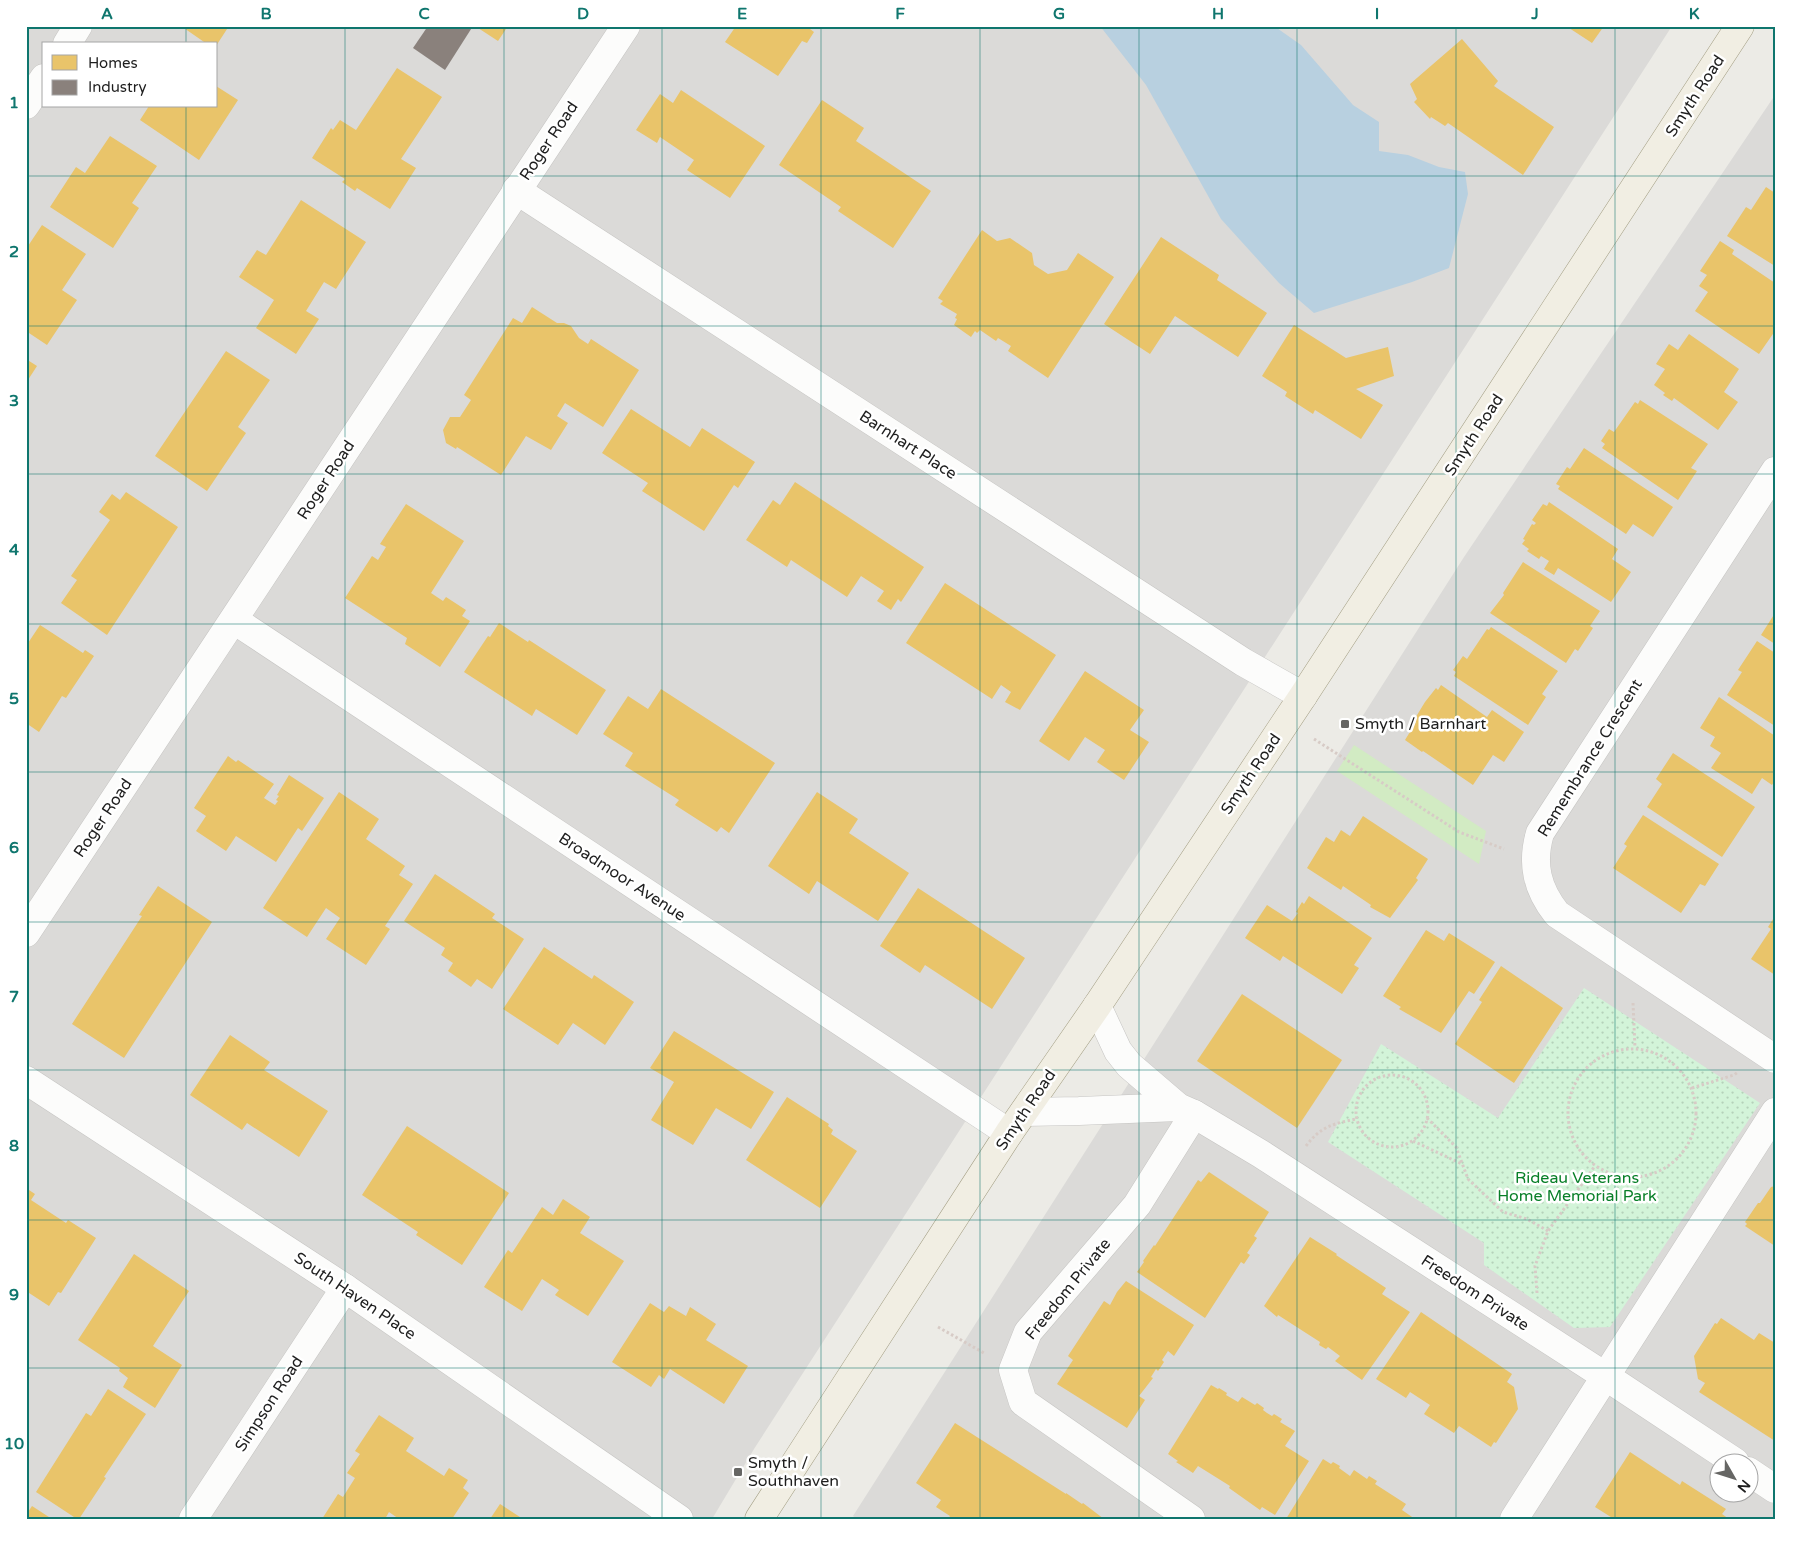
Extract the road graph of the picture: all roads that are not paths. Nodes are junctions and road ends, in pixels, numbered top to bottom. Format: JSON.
{"nodes":[{"id":1,"x":78,"y":26,"type":"edge"},
{"id":2,"x":626,"y":26,"type":"edge"},
{"id":3,"x":1740,"y":26,"type":"edge"},
{"id":4,"x":68,"y":42,"type":"edge"},
{"id":5,"x":42,"y":81,"type":"edge"},
{"id":6,"x":26,"y":105,"type":"edge"},
{"id":7,"x":516,"y":190,"type":"junction"},
{"id":8,"x":1771,"y":486,"type":"edge"},
{"id":9,"x":234,"y":620,"type":"junction"},
{"id":10,"x":1304,"y":696,"type":"junction"},
{"id":11,"x":26,"y":933,"type":"edge"},
{"id":12,"x":1097,"y":1006,"type":"junction"},
{"id":13,"x":1771,"y":1056,"type":"edge"},
{"id":14,"x":26,"y":1080,"type":"edge"},
{"id":15,"x":1186,"y":1111,"type":"junction"},
{"id":16,"x":1775,"y":1112,"type":"edge"},
{"id":17,"x":1017,"y":1122,"type":"junction"},
{"id":18,"x":345,"y":1288,"type":"junction"},
{"id":19,"x":1605,"y":1376,"type":"junction"},
{"id":20,"x":1720,"y":1452,"type":"edge"},
{"id":21,"x":1758,"y":1478,"type":"edge"},
{"id":22,"x":1775,"y":1489,"type":"edge"},
{"id":23,"x":193,"y":1519,"type":"edge"},
{"id":24,"x":679,"y":1519,"type":"edge"},
{"id":25,"x":759,"y":1519,"type":"edge"},
{"id":26,"x":1190,"y":1519,"type":"edge"},
{"id":27,"x":1514,"y":1519,"type":"edge"}],
"edges":[{"from":1,"to":4,"type":"street"},
{"from":2,"to":7,"type":"street","name":"Roger Road"},
{"from":3,"to":10,"type":"main road","name":"Smyth Road"},
{"from":5,"to":6,"type":"street"},
{"from":7,"to":9,"type":"street","name":"Roger Road"},
{"from":7,"to":10,"type":"street","name":"Barnhart Place"},
{"from":8,"to":13,"type":"street","name":"Remembrance Crescent"},
{"from":9,"to":11,"type":"street","name":"Roger Road"},
{"from":9,"to":17,"type":"street","name":"Broadmoor Avenue"},
{"from":10,"to":12,"type":"main road","name":"Smyth Road"},
{"from":12,"to":15,"type":"street","name":"Freedom Private"},
{"from":12,"to":17,"type":"main road","name":"Smyth Road"},
{"from":14,"to":18,"type":"street","name":"South Haven Place"},
{"from":15,"to":17,"type":"street"},
{"from":15,"to":19,"type":"street","name":"Freedom Private"},
{"from":15,"to":26,"type":"street","name":"Freedom Private"},
{"from":16,"to":19,"type":"street"},
{"from":17,"to":25,"type":"main road","name":"Smyth Road"},
{"from":18,"to":23,"type":"street","name":"Simpson Road"},
{"from":18,"to":24,"type":"street","name":"South Haven Place"},
{"from":19,"to":20,"type":"street","name":"Freedom Private"},
{"from":19,"to":27,"type":"street"},
{"from":21,"to":22,"type":"street"}]}
